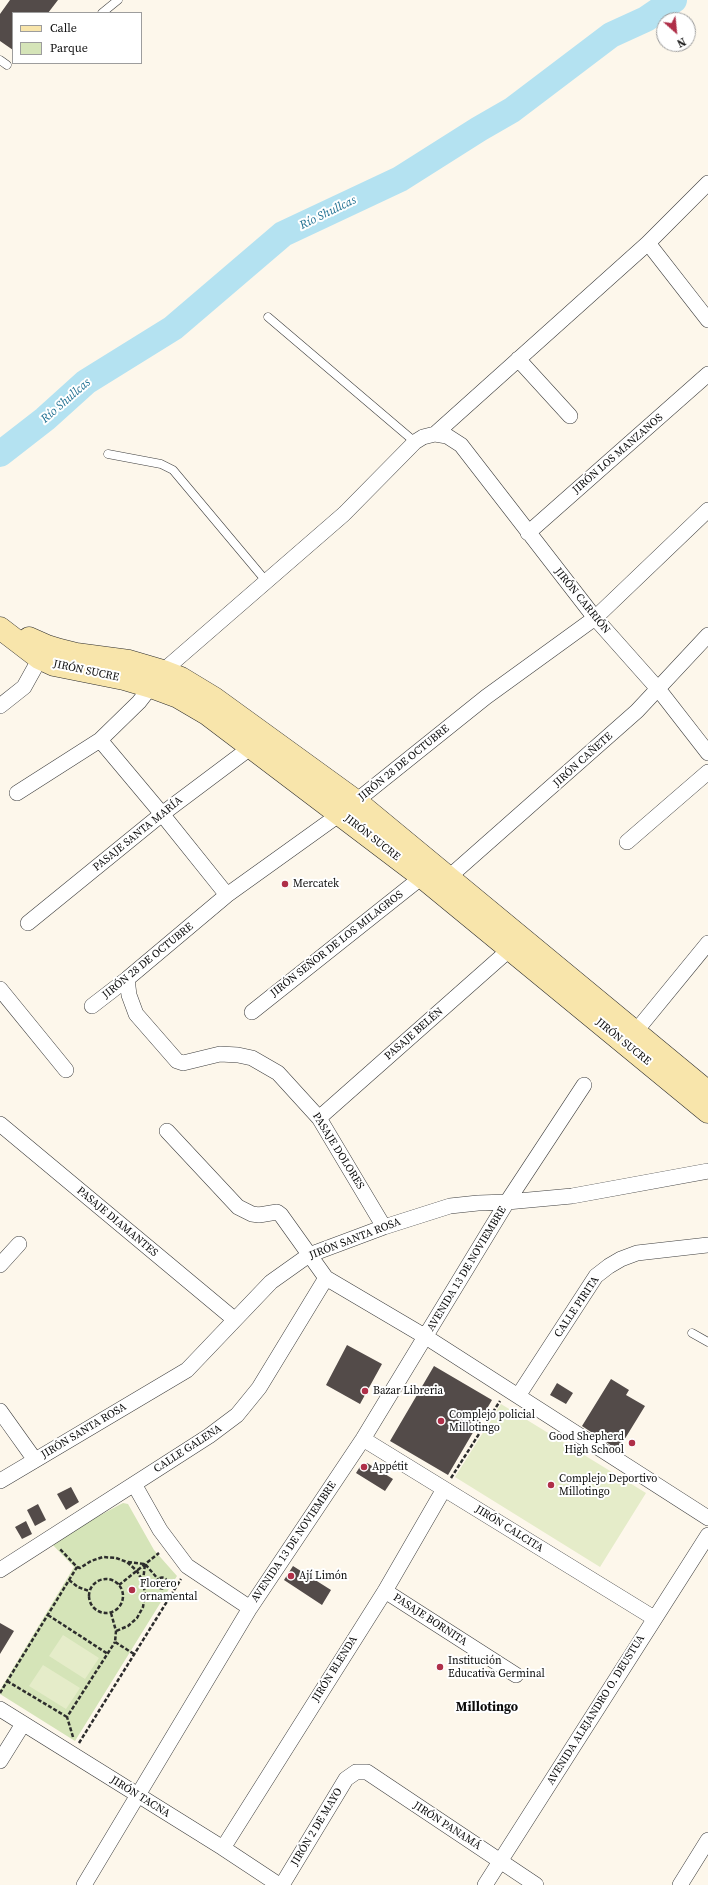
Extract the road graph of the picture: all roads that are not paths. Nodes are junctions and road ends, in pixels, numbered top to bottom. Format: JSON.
{"nodes":[{"id":1,"x":118,"y":0,"type":"edge"},
{"id":2,"x":103,"y":12,"type":"edge"},
{"id":3,"x":708,"y":183,"type":"edge"},
{"id":4,"x":648,"y":243,"type":"junction"},
{"id":5,"x":268,"y":317,"type":"dead end"},
{"id":6,"x":708,"y":320,"type":"edge"},
{"id":7,"x":518,"y":359,"type":"junction"},
{"id":8,"x":708,"y":374,"type":"edge"},
{"id":9,"x":570,"y":416,"type":"dead end"},
{"id":10,"x":435,"y":434,"type":"junction"},
{"id":11,"x":415,"y":442,"type":"junction"},
{"id":12,"x":108,"y":454,"type":"dead end"},
{"id":13,"x":708,"y":510,"type":"edge"},
{"id":14,"x":528,"y":533,"type":"junction"},
{"id":15,"x":266,"y":581,"type":"junction"},
{"id":16,"x":595,"y":618,"type":"junction"},
{"id":17,"x":0,"y":622,"type":"edge"},
{"id":18,"x":0,"y":628,"type":"edge"},
{"id":19,"x":708,"y":635,"type":"edge"},
{"id":20,"x":43,"y":652,"type":"junction"},
{"id":21,"x":157,"y":679,"type":"junction"},
{"id":22,"x":659,"y":690,"type":"junction"},
{"id":23,"x":0,"y":706,"type":"edge"},
{"id":24,"x":100,"y":740,"type":"junction"},
{"id":25,"x":250,"y":748,"type":"junction"},
{"id":26,"x":708,"y":753,"type":"edge"},
{"id":27,"x":708,"y":772,"type":"edge"},
{"id":28,"x":16,"y":793,"type":"dead end"},
{"id":29,"x":348,"y":807,"type":"junction"},
{"id":30,"x":162,"y":814,"type":"junction"},
{"id":31,"x":627,"y":842,"type":"dead end"},
{"id":32,"x":422,"y":877,"type":"junction"},
{"id":33,"x":449,"y":877,"type":"junction"},
{"id":34,"x":227,"y":895,"type":"junction"},
{"id":35,"x":28,"y":922,"type":"dead end"},
{"id":36,"x":708,"y":943,"type":"edge"},
{"id":37,"x":509,"y":950,"type":"junction"},
{"id":38,"x":127,"y":979,"type":"junction"},
{"id":39,"x":0,"y":989,"type":"edge"},
{"id":40,"x":92,"y":1006,"type":"dead end"},
{"id":41,"x":252,"y":1012,"type":"dead end"},
{"id":42,"x":636,"y":1031,"type":"junction"},
{"id":43,"x":66,"y":1070,"type":"dead end"},
{"id":44,"x":584,"y":1085,"type":"dead end"},
{"id":45,"x":708,"y":1092,"type":"edge"},
{"id":46,"x":708,"y":1112,"type":"edge"},
{"id":47,"x":319,"y":1118,"type":"junction"},
{"id":48,"x":0,"y":1124,"type":"edge"},
{"id":49,"x":167,"y":1131,"type":"dead end"},
{"id":50,"x":708,"y":1171,"type":"edge"},
{"id":51,"x":507,"y":1202,"type":"junction"},
{"id":52,"x":384,"y":1227,"type":"junction"},
{"id":53,"x":19,"y":1244,"type":"dead end"},
{"id":54,"x":708,"y":1245,"type":"edge"},
{"id":55,"x":309,"y":1255,"type":"junction"},
{"id":56,"x":0,"y":1265,"type":"edge"},
{"id":57,"x":326,"y":1278,"type":"junction"},
{"id":58,"x":234,"y":1319,"type":"junction"},
{"id":59,"x":692,"y":1333,"type":"dead end"},
{"id":60,"x":426,"y":1337,"type":"junction"},
{"id":61,"x":708,"y":1342,"type":"edge"},
{"id":62,"x":513,"y":1392,"type":"junction"},
{"id":63,"x":0,"y":1411,"type":"edge"},
{"id":64,"x":364,"y":1439,"type":"junction"},
{"id":65,"x":35,"y":1460,"type":"junction"},
{"id":66,"x":0,"y":1481,"type":"edge"},
{"id":67,"x":134,"y":1484,"type":"junction"},
{"id":68,"x":444,"y":1489,"type":"junction"},
{"id":69,"x":708,"y":1518,"type":"edge"},
{"id":70,"x":708,"y":1535,"type":"edge"},
{"id":71,"x":0,"y":1570,"type":"edge"},
{"id":72,"x":384,"y":1591,"type":"junction"},
{"id":73,"x":250,"y":1608,"type":"junction"},
{"id":74,"x":654,"y":1618,"type":"junction"},
{"id":75,"x":516,"y":1675,"type":"dead end"},
{"id":76,"x":0,"y":1709,"type":"edge"},
{"id":77,"x":23,"y":1724,"type":"junction"},
{"id":78,"x":0,"y":1761,"type":"edge"},
{"id":79,"x":356,"y":1772,"type":"joint"},
{"id":80,"x":137,"y":1795,"type":"junction"},
{"id":81,"x":708,"y":1840,"type":"edge"},
{"id":82,"x":223,"y":1848,"type":"junction"},
{"id":83,"x":500,"y":1860,"type":"junction"},
{"id":84,"x":84,"y":1885,"type":"edge"},
{"id":85,"x":281,"y":1885,"type":"edge"},
{"id":86,"x":485,"y":1885,"type":"edge"},
{"id":87,"x":536,"y":1885,"type":"edge"},
{"id":88,"x":680,"y":1885,"type":"edge"}],
"edges":[{"from":1,"to":2,"type":"lane"},
{"from":3,"to":4,"type":"street"},
{"from":4,"to":6,"type":"street"},
{"from":4,"to":7,"type":"street"},
{"from":5,"to":11,"type":"lane"},
{"from":7,"to":9,"type":"street"},
{"from":7,"to":10,"type":"street"},
{"from":8,"to":14,"type":"street","name":"JIRÓN LOS MANZANOS"},
{"from":10,"to":11,"type":"street"},
{"from":10,"to":14,"type":"street","name":"JIRÓN CARRIÓN"},
{"from":11,"to":15,"type":"street"},
{"from":12,"to":15,"type":"lane"},
{"from":13,"to":16,"type":"street","name":"JIRÓN 28 DE OCTUBRE"},
{"from":14,"to":16,"type":"street","name":"JIRÓN CARRIÓN"},
{"from":15,"to":21,"type":"street"},
{"from":16,"to":22,"type":"street","name":"JIRÓN CARRIÓN"},
{"from":16,"to":29,"type":"street","name":"JIRÓN 28 DE OCTUBRE"},
{"from":17,"to":20,"type":"street","name":"JIRÓN SUCRE"},
{"from":18,"to":20,"type":"street","name":"JIRÓN SUCRE"},
{"from":19,"to":22,"type":"street","name":"JIRÓN CAÑETE"},
{"from":20,"to":21,"type":"street","name":"JIRÓN SUCRE"},
{"from":20,"to":23,"type":"street"},
{"from":21,"to":24,"type":"street"},
{"from":21,"to":25,"type":"street","name":"JIRÓN SUCRE"},
{"from":21,"to":29,"type":"street","name":"JIRÓN SUCRE"},
{"from":22,"to":26,"type":"street","name":"JIRÓN CARRIÓN"},
{"from":22,"to":33,"type":"street","name":"JIRÓN CAÑETE"},
{"from":24,"to":28,"type":"street"},
{"from":24,"to":30,"type":"street"},
{"from":25,"to":29,"type":"street","name":"JIRÓN SUCRE"},
{"from":25,"to":30,"type":"street","name":"PASAJE SANTA MARÍA"},
{"from":27,"to":31,"type":"street"},
{"from":29,"to":32,"type":"street","name":"JIRÓN SUCRE"},
{"from":29,"to":33,"type":"street","name":"JIRÓN SUCRE"},
{"from":29,"to":34,"type":"street","name":"JIRÓN 28 DE OCTUBRE"},
{"from":30,"to":34,"type":"street"},
{"from":30,"to":35,"type":"street","name":"PASAJE SANTA MARÍA"},
{"from":32,"to":37,"type":"street","name":"JIRÓN SUCRE"},
{"from":32,"to":41,"type":"street","name":"JIRÓN SEÑOR DE LOS MILAGROS"},
{"from":33,"to":42,"type":"street","name":"JIRÓN SUCRE"},
{"from":34,"to":38,"type":"street","name":"JIRÓN 28 DE OCTUBRE"},
{"from":36,"to":42,"type":"street"},
{"from":37,"to":46,"type":"street","name":"JIRÓN SUCRE"},
{"from":37,"to":47,"type":"street","name":"PASAJE BELÉN"},
{"from":38,"to":40,"type":"street","name":"JIRÓN 28 DE OCTUBRE"},
{"from":38,"to":47,"type":"street","name":"PASAJE DOLORES"},
{"from":39,"to":43,"type":"street"},
{"from":42,"to":45,"type":"street","name":"JIRÓN SUCRE"},
{"from":44,"to":51,"type":"street","name":"AVENIDA 13 DE NOVIEMBRE"},
{"from":47,"to":52,"type":"street","name":"PASAJE DOLORES"},
{"from":48,"to":58,"type":"street","name":"PASAJE DIAMANTES"},
{"from":49,"to":55,"type":"street"},
{"from":50,"to":51,"type":"street","name":"JIRÓN SANTA ROSA"},
{"from":51,"to":52,"type":"street","name":"JIRÓN SANTA ROSA"},
{"from":51,"to":60,"type":"street","name":"AVENIDA 13 DE NOVIEMBRE"},
{"from":52,"to":55,"type":"street","name":"JIRÓN SANTA ROSA"},
{"from":53,"to":56,"type":"street"},
{"from":54,"to":62,"type":"street","name":"CALLE PIRITA"},
{"from":55,"to":57,"type":"street"},
{"from":55,"to":58,"type":"street","name":"JIRÓN SANTA ROSA"},
{"from":57,"to":60,"type":"street"},
{"from":57,"to":67,"type":"street","name":"CALLE GALENA"},
{"from":58,"to":65,"type":"street","name":"JIRÓN SANTA ROSA"},
{"from":59,"to":61,"type":"lane"},
{"from":60,"to":62,"type":"street"},
{"from":60,"to":64,"type":"street","name":"AVENIDA 13 DE NOVIEMBRE"},
{"from":62,"to":69,"type":"street"},
{"from":63,"to":65,"type":"street"},
{"from":64,"to":68,"type":"street","name":"JIRÓN CALCITA"},
{"from":64,"to":73,"type":"street","name":"AVENIDA 13 DE NOVIEMBRE"},
{"from":65,"to":66,"type":"street","name":"JIRÓN SANTA ROSA"},
{"from":67,"to":71,"type":"street","name":"CALLE GALENA"},
{"from":67,"to":73,"type":"street"},
{"from":68,"to":72,"type":"street","name":"JIRÓN BLENDA"},
{"from":68,"to":74,"type":"street","name":"JIRÓN CALCITA"},
{"from":70,"to":74,"type":"street","name":"AVENIDA ALEJANDRO O. DEUSTUA"},
{"from":72,"to":75,"type":"street","name":"PASAJE BORNITA"},
{"from":72,"to":82,"type":"street","name":"JIRÓN BLENDA"},
{"from":73,"to":80,"type":"street","name":"AVENIDA 13 DE NOVIEMBRE"},
{"from":74,"to":83,"type":"street","name":"AVENIDA ALEJANDRO O. DEUSTUA"},
{"from":76,"to":77,"type":"street","name":"JIRÓN TACNA"},
{"from":77,"to":78,"type":"street"},
{"from":77,"to":80,"type":"street","name":"JIRÓN TACNA"},
{"from":79,"to":83,"type":"street","name":"JIRÓN PANAMÁ"},
{"from":79,"to":85,"type":"street","name":"JIRÓN 2 DE MAYO"},
{"from":80,"to":82,"type":"street","name":"JIRÓN TACNA"},
{"from":80,"to":84,"type":"street","name":"AVENIDA 13 DE NOVIEMBRE"},
{"from":81,"to":88,"type":"street"},
{"from":82,"to":85,"type":"street","name":"JIRÓN TACNA"},
{"from":83,"to":86,"type":"street","name":"AVENIDA ALEJANDRO O. DEUSTUA"},
{"from":83,"to":87,"type":"street","name":"JIRÓN PANAMÁ"}]}
